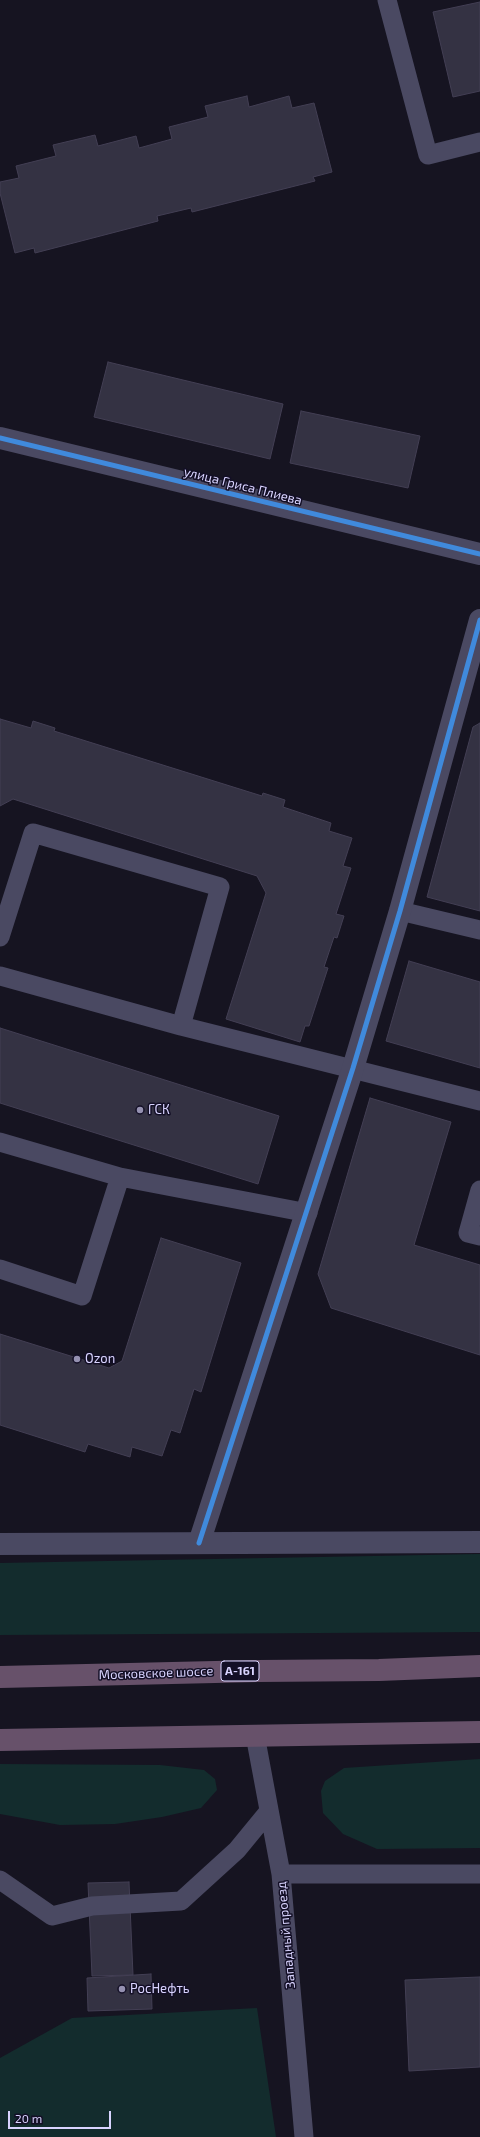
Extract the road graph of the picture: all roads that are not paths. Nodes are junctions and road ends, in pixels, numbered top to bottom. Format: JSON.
{"nodes":[{"id":1,"x":388,"y":0,"type":"edge"},
{"id":2,"x":480,"y":142,"type":"edge"},
{"id":3,"x":0,"y":438,"type":"edge"},
{"id":4,"x":480,"y":554,"type":"edge"},
{"id":5,"x":480,"y":620,"type":"edge"},
{"id":6,"x":400,"y":911,"type":"junction"},
{"id":7,"x":480,"y":930,"type":"edge"},
{"id":8,"x":0,"y":937,"type":"edge"},
{"id":9,"x":0,"y":976,"type":"edge"},
{"id":10,"x":181,"y":1026,"type":"junction"},
{"id":11,"x":353,"y":1068,"type":"junction"},
{"id":12,"x":480,"y":1101,"type":"edge"},
{"id":13,"x":0,"y":1142,"type":"edge"},
{"id":14,"x":120,"y":1177,"type":"junction"},
{"id":15,"x":480,"y":1190,"type":"edge"},
{"id":16,"x":308,"y":1213,"type":"junction"},
{"id":17,"x":480,"y":1236,"type":"edge"},
{"id":18,"x":0,"y":1269,"type":"edge"},
{"id":19,"x":480,"y":1542,"type":"edge"},
{"id":20,"x":200,"y":1543,"type":"junction"},
{"id":21,"x":0,"y":1544,"type":"edge"},
{"id":22,"x":480,"y":1666,"type":"edge"},
{"id":23,"x":0,"y":1676,"type":"edge"},
{"id":24,"x":480,"y":1732,"type":"edge"},
{"id":25,"x":256,"y":1734,"type":"junction"},
{"id":26,"x":0,"y":1740,"type":"edge"},
{"id":27,"x":269,"y":1811,"type":"junction"},
{"id":28,"x":280,"y":1874,"type":"junction"},
{"id":29,"x":480,"y":1874,"type":"edge"},
{"id":30,"x":0,"y":1880,"type":"edge"},
{"id":31,"x":304,"y":2137,"type":"edge"}],
"edges":[{"from":1,"to":2,"type":"lane"},
{"from":3,"to":4,"type":"street","name":"улица Гриса Плиева"},
{"from":5,"to":6,"type":"street"},
{"from":6,"to":7,"type":"lane"},
{"from":6,"to":11,"type":"street"},
{"from":8,"to":10,"type":"lane"},
{"from":9,"to":10,"type":"lane"},
{"from":10,"to":11,"type":"lane"},
{"from":11,"to":12,"type":"lane"},
{"from":11,"to":16,"type":"street"},
{"from":13,"to":14,"type":"lane"},
{"from":14,"to":16,"type":"lane"},
{"from":14,"to":18,"type":"lane"},
{"from":15,"to":17,"type":"lane"},
{"from":16,"to":20,"type":"street"},
{"from":19,"to":20,"type":"street"},
{"from":20,"to":21,"type":"street"},
{"from":22,"to":23,"type":"highway","name":"Московское шоссе","number":"А-161"},
{"from":24,"to":25,"type":"highway"},
{"from":25,"to":26,"type":"highway"},
{"from":25,"to":27,"type":"lane","name":"Западный проезд"},
{"from":27,"to":28,"type":"lane","name":"Западный проезд"},
{"from":27,"to":30,"type":"lane"},
{"from":28,"to":29,"type":"lane"},
{"from":28,"to":31,"type":"lane","name":"Западный проезд"}]}
